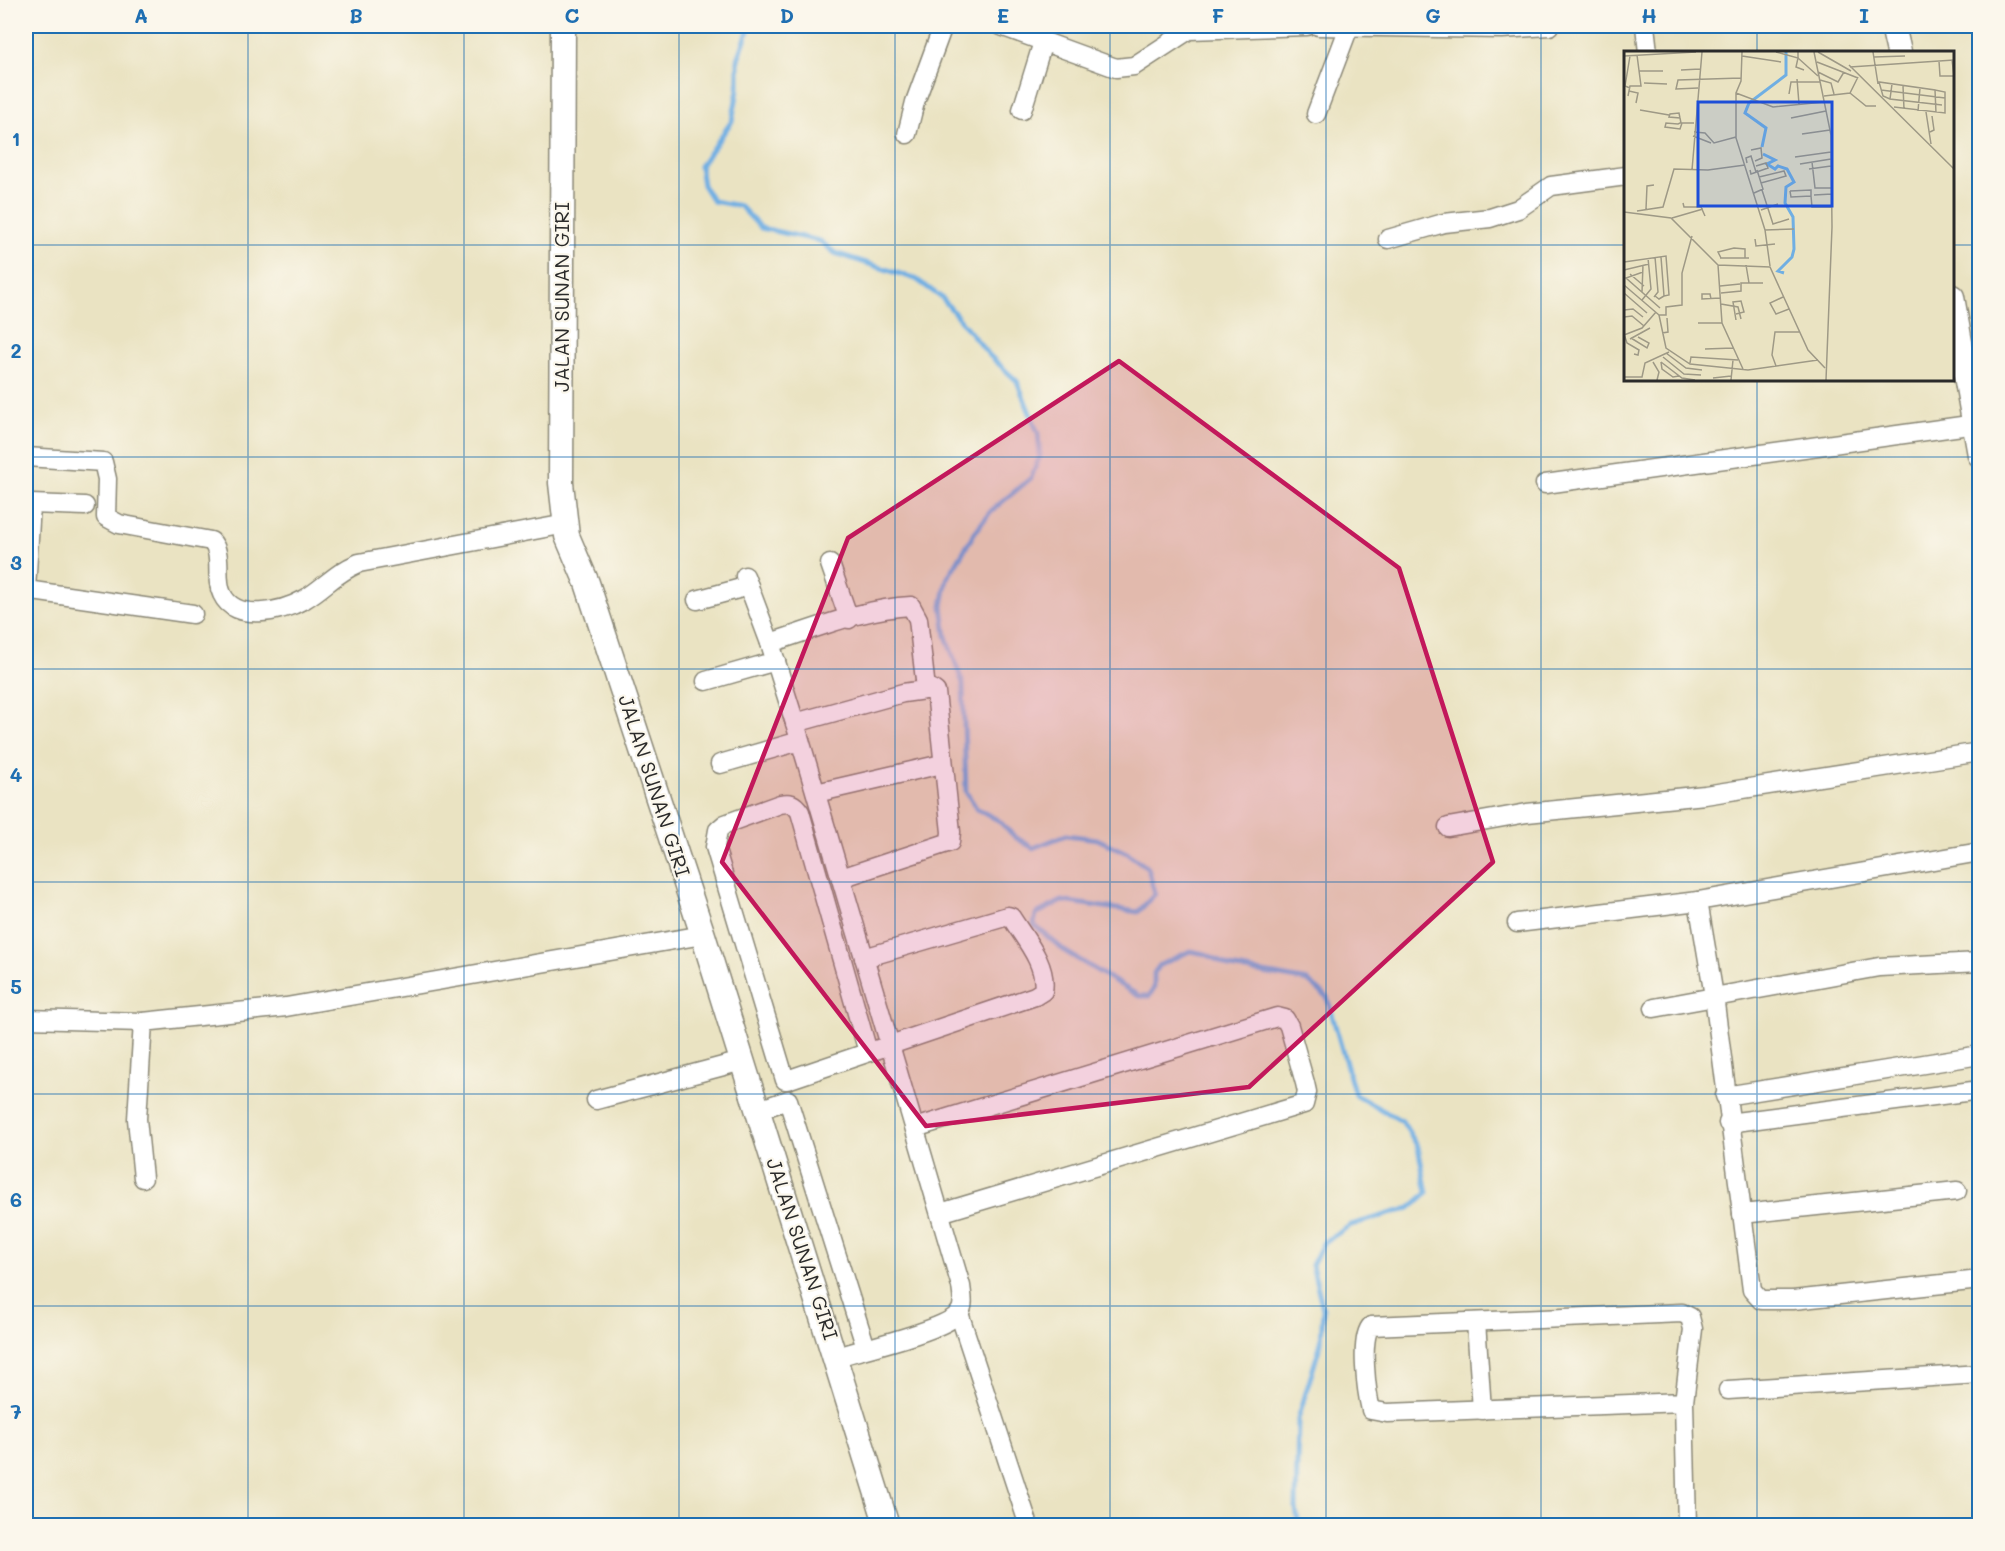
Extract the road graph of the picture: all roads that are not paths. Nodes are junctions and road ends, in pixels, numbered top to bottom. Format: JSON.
{"nodes":[{"id":1,"x":563,"y":26,"type":"edge"},
{"id":2,"x":943,"y":26,"type":"edge"},
{"id":3,"x":1001,"y":26,"type":"edge"},
{"id":4,"x":1307,"y":26,"type":"edge"},
{"id":5,"x":1318,"y":26,"type":"edge"},
{"id":6,"x":1549,"y":26,"type":"edge"},
{"id":7,"x":1645,"y":26,"type":"edge"},
{"id":8,"x":1893,"y":26,"type":"edge"},
{"id":9,"x":1349,"y":27,"type":"junction"},
{"id":10,"x":1502,"y":27,"type":"edge"},
{"id":11,"x":1169,"y":33,"type":"edge"},
{"id":12,"x":1043,"y":42,"type":"junction"},
{"id":13,"x":1648,"y":51,"type":"edge"},
{"id":14,"x":1899,"y":51,"type":"edge"},
{"id":15,"x":1022,"y":110,"type":"dead end"},
{"id":16,"x":1316,"y":114,"type":"dead end"},
{"id":17,"x":907,"y":134,"type":"dead end"},
{"id":18,"x":1624,"y":176,"type":"edge"},
{"id":19,"x":1389,"y":239,"type":"dead end"},
{"id":20,"x":1954,"y":303,"type":"edge"},
{"id":21,"x":1976,"y":424,"type":"junction"},
{"id":22,"x":1980,"y":455,"type":"edge"},
{"id":23,"x":26,"y":457,"type":"edge"},
{"id":24,"x":1545,"y":483,"type":"dead end"},
{"id":25,"x":28,"y":504,"type":"edge"},
{"id":26,"x":85,"y":506,"type":"dead end"},
{"id":27,"x":566,"y":524,"type":"junction"},
{"id":28,"x":830,"y":564,"type":"dead end"},
{"id":29,"x":26,"y":590,"type":"edge"},
{"id":30,"x":697,"y":600,"type":"dead end"},
{"id":31,"x":193,"y":614,"type":"dead end"},
{"id":32,"x":849,"y":619,"type":"junction"},
{"id":33,"x":770,"y":643,"type":"junction"},
{"id":34,"x":776,"y":661,"type":"junction"},
{"id":35,"x":706,"y":681,"type":"dead end"},
{"id":36,"x":926,"y":689,"type":"junction"},
{"id":37,"x":795,"y":723,"type":"junction"},
{"id":38,"x":800,"y":741,"type":"junction"},
{"id":39,"x":1980,"y":752,"type":"edge"},
{"id":40,"x":720,"y":764,"type":"dead end"},
{"id":41,"x":942,"y":764,"type":"junction"},
{"id":42,"x":816,"y":793,"type":"junction"},
{"id":43,"x":1448,"y":827,"type":"dead end"},
{"id":44,"x":1980,"y":852,"type":"edge"},
{"id":45,"x":841,"y":878,"type":"junction"},
{"id":46,"x":1698,"y":901,"type":"junction"},
{"id":47,"x":1517,"y":923,"type":"dead end"},
{"id":48,"x":703,"y":935,"type":"junction"},
{"id":49,"x":864,"y":958,"type":"junction"},
{"id":50,"x":1980,"y":962,"type":"edge"},
{"id":51,"x":1714,"y":996,"type":"junction"},
{"id":52,"x":1654,"y":1008,"type":"dead end"},
{"id":53,"x":26,"y":1019,"type":"edge"},
{"id":54,"x":143,"y":1022,"type":"junction"},
{"id":55,"x":890,"y":1044,"type":"junction"},
{"id":56,"x":868,"y":1052,"type":"junction"},
{"id":57,"x":1980,"y":1055,"type":"edge"},
{"id":58,"x":742,"y":1061,"type":"junction"},
{"id":59,"x":1878,"y":1071,"type":"junction"},
{"id":60,"x":1805,"y":1083,"type":"junction"},
{"id":61,"x":1980,"y":1090,"type":"edge"},
{"id":62,"x":1725,"y":1096,"type":"junction"},
{"id":63,"x":596,"y":1100,"type":"dead end"},
{"id":64,"x":1883,"y":1103,"type":"junction"},
{"id":65,"x":758,"y":1110,"type":"junction"},
{"id":66,"x":1808,"y":1112,"type":"junction"},
{"id":67,"x":1728,"y":1123,"type":"junction"},
{"id":68,"x":915,"y":1128,"type":"junction"},
{"id":69,"x":143,"y":1178,"type":"dead end"},
{"id":70,"x":1957,"y":1191,"type":"dead end"},
{"id":71,"x":940,"y":1213,"type":"junction"},
{"id":72,"x":1742,"y":1214,"type":"junction"},
{"id":73,"x":1980,"y":1280,"type":"edge"},
{"id":74,"x":959,"y":1313,"type":"junction"},
{"id":75,"x":1476,"y":1322,"type":"junction"},
{"id":76,"x":866,"y":1348,"type":"junction"},
{"id":77,"x":836,"y":1358,"type":"junction"},
{"id":78,"x":1980,"y":1374,"type":"edge"},
{"id":79,"x":1728,"y":1390,"type":"dead end"},
{"id":80,"x":1684,"y":1402,"type":"junction"},
{"id":81,"x":1482,"y":1410,"type":"junction"},
{"id":82,"x":887,"y":1526,"type":"edge"},
{"id":83,"x":1029,"y":1526,"type":"edge"},
{"id":84,"x":1687,"y":1526,"type":"edge"}],
"edges":[{"from":1,"to":27,"type":"street","name":"JALAN SUNAN GIRI"},
{"from":2,"to":17,"type":"street"},
{"from":3,"to":12,"type":"street"},
{"from":4,"to":11,"type":"street"},
{"from":5,"to":9,"type":"street"},
{"from":6,"to":10,"type":"street"},
{"from":7,"to":13,"type":"street"},
{"from":8,"to":14,"type":"street"},
{"from":9,"to":10,"type":"street"},
{"from":9,"to":16,"type":"street"},
{"from":11,"to":12,"type":"street"},
{"from":12,"to":15,"type":"street"},
{"from":18,"to":19,"type":"street"},
{"from":20,"to":21,"type":"street"},
{"from":21,"to":22,"type":"street"},
{"from":21,"to":24,"type":"street"},
{"from":23,"to":27,"type":"street"},
{"from":25,"to":26,"type":"street"},
{"from":25,"to":29,"type":"street"},
{"from":27,"to":48,"type":"street","name":"JALAN SUNAN GIRI"},
{"from":28,"to":32,"type":"street"},
{"from":29,"to":31,"type":"street"},
{"from":30,"to":33,"type":"street"},
{"from":32,"to":33,"type":"street"},
{"from":32,"to":36,"type":"street"},
{"from":33,"to":34,"type":"street"},
{"from":34,"to":35,"type":"street"},
{"from":34,"to":37,"type":"street"},
{"from":36,"to":37,"type":"street"},
{"from":36,"to":41,"type":"street"},
{"from":37,"to":38,"type":"street"},
{"from":38,"to":40,"type":"street"},
{"from":38,"to":42,"type":"street"},
{"from":39,"to":43,"type":"street"},
{"from":41,"to":42,"type":"street"},
{"from":41,"to":45,"type":"street"},
{"from":42,"to":45,"type":"street"},
{"from":44,"to":46,"type":"street"},
{"from":45,"to":49,"type":"street"},
{"from":46,"to":47,"type":"street"},
{"from":46,"to":51,"type":"street"},
{"from":48,"to":54,"type":"street"},
{"from":48,"to":58,"type":"street","name":"JALAN SUNAN GIRI"},
{"from":49,"to":55,"type":"street"},
{"from":49,"to":55,"type":"street"},
{"from":50,"to":51,"type":"street"},
{"from":51,"to":52,"type":"street"},
{"from":51,"to":62,"type":"street"},
{"from":53,"to":54,"type":"street"},
{"from":54,"to":69,"type":"street"},
{"from":55,"to":56,"type":"street"},
{"from":55,"to":68,"type":"street"},
{"from":56,"to":56,"type":"street"},
{"from":57,"to":59,"type":"street"},
{"from":58,"to":63,"type":"street"},
{"from":58,"to":65,"type":"street","name":"JALAN SUNAN GIRI"},
{"from":59,"to":60,"type":"street"},
{"from":59,"to":64,"type":"street"},
{"from":60,"to":62,"type":"street"},
{"from":60,"to":66,"type":"street"},
{"from":61,"to":64,"type":"street"},
{"from":62,"to":67,"type":"street"},
{"from":64,"to":66,"type":"street"},
{"from":65,"to":76,"type":"street"},
{"from":65,"to":77,"type":"street","name":"JALAN SUNAN GIRI"},
{"from":66,"to":67,"type":"street"},
{"from":67,"to":72,"type":"street"},
{"from":68,"to":71,"type":"street"},
{"from":68,"to":71,"type":"street"},
{"from":70,"to":72,"type":"street"},
{"from":71,"to":74,"type":"street"},
{"from":72,"to":73,"type":"street"},
{"from":74,"to":76,"type":"street"},
{"from":74,"to":83,"type":"street"},
{"from":75,"to":80,"type":"street"},
{"from":75,"to":81,"type":"street"},
{"from":75,"to":81,"type":"street"},
{"from":76,"to":77,"type":"street"},
{"from":77,"to":82,"type":"street","name":"JALAN SUNAN GIRI"},
{"from":78,"to":79,"type":"street"},
{"from":80,"to":81,"type":"street"},
{"from":80,"to":84,"type":"street"}]}
